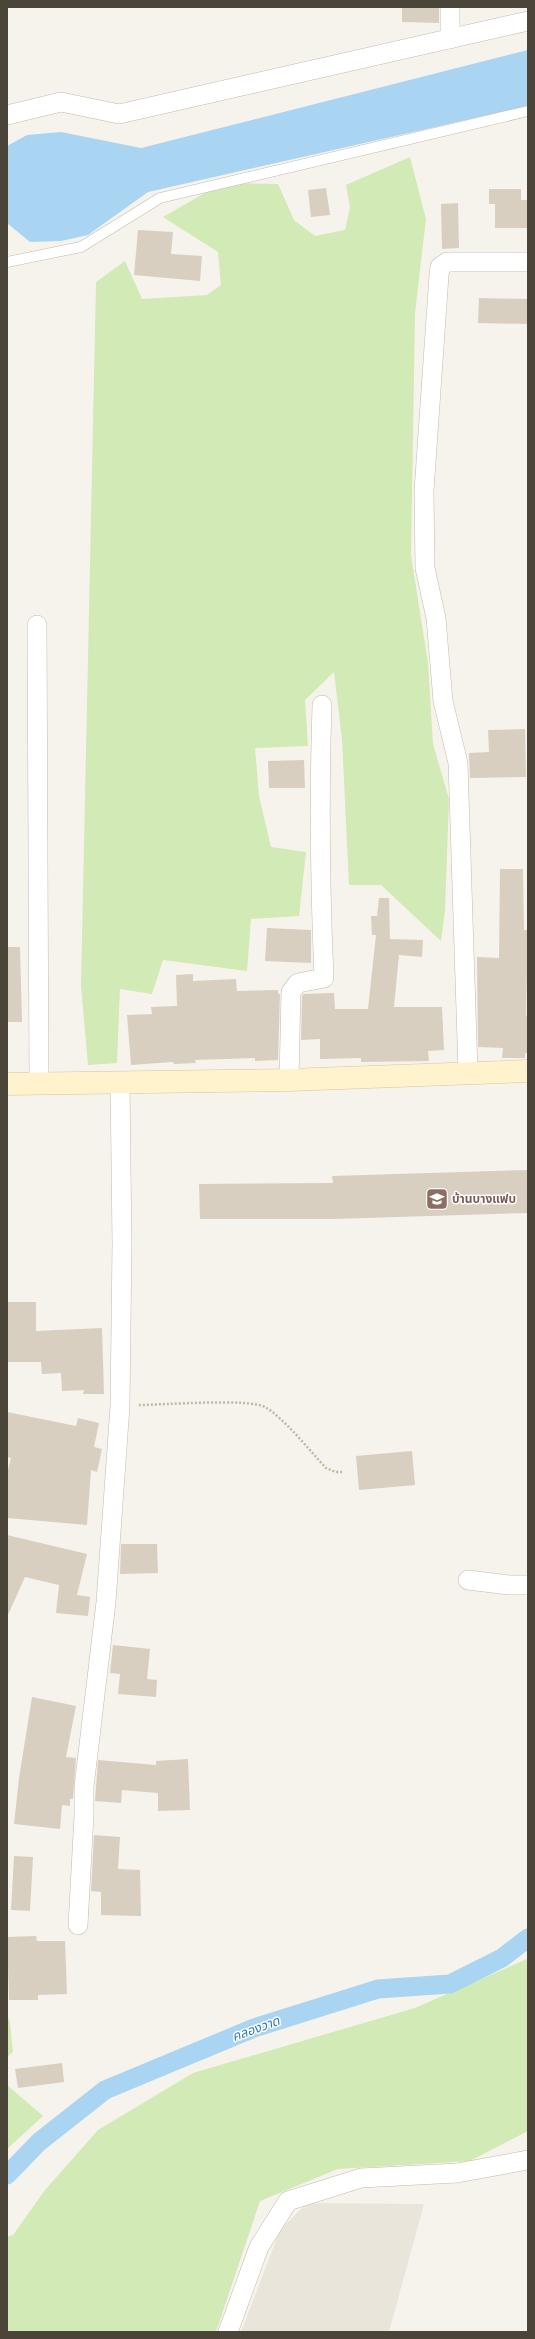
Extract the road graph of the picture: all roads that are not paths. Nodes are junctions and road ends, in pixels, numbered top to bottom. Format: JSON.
{"nodes":[{"id":1,"x":450,"y":7,"type":"edge"},
{"id":2,"x":528,"y":21,"type":"edge"},
{"id":3,"x":450,"y":39,"type":"junction"},
{"id":4,"x":528,"y":111,"type":"edge"},
{"id":5,"x":7,"y":114,"type":"edge"},
{"id":6,"x":7,"y":262,"type":"edge"},
{"id":7,"x":528,"y":262,"type":"edge"},
{"id":8,"x":37,"y":625,"type":"dead end"},
{"id":9,"x":322,"y":705,"type":"dead end"},
{"id":10,"x":528,"y":1070,"type":"edge"},
{"id":11,"x":468,"y":1072,"type":"junction"},
{"id":12,"x":289,"y":1080,"type":"junction"},
{"id":13,"x":120,"y":1083,"type":"junction"},
{"id":14,"x":7,"y":1084,"type":"edge"},
{"id":15,"x":39,"y":1084,"type":"junction"},
{"id":16,"x":468,"y":1580,"type":"dead end"},
{"id":17,"x":528,"y":1585,"type":"edge"},
{"id":18,"x":78,"y":1925,"type":"dead end"},
{"id":19,"x":528,"y":2160,"type":"edge"},
{"id":20,"x":228,"y":2332,"type":"edge"}],
"edges":[{"from":1,"to":3,"type":"street"},
{"from":2,"to":3,"type":"street"},
{"from":3,"to":5,"type":"street"},
{"from":4,"to":6,"type":"lane"},
{"from":7,"to":11,"type":"street"},
{"from":8,"to":15,"type":"street"},
{"from":9,"to":12,"type":"street"},
{"from":10,"to":11,"type":"street"},
{"from":11,"to":12,"type":"street"},
{"from":12,"to":13,"type":"street"},
{"from":13,"to":15,"type":"street"},
{"from":13,"to":18,"type":"street"},
{"from":14,"to":15,"type":"street"},
{"from":16,"to":17,"type":"street"},
{"from":19,"to":20,"type":"street"}]}
